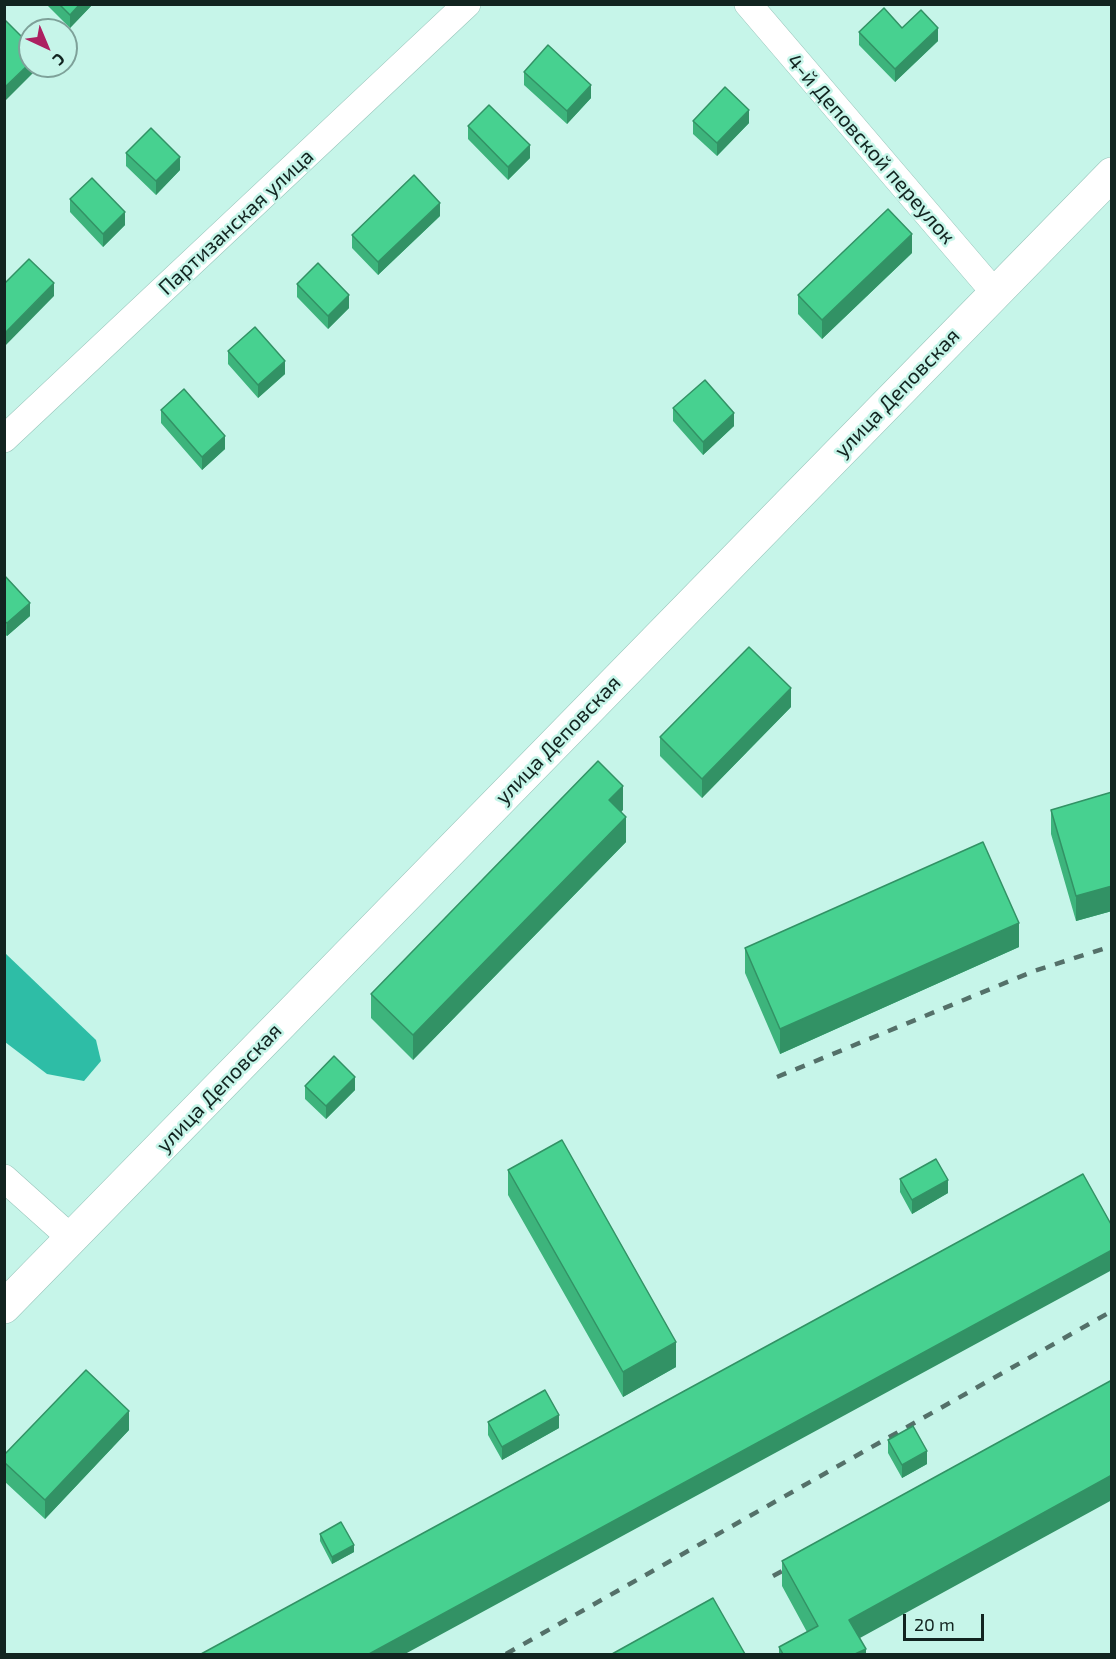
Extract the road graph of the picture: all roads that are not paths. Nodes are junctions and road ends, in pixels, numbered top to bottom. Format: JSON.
{"nodes":[{"id":1,"x":467,"y":4,"type":"edge"},
{"id":2,"x":748,"y":4,"type":"edge"},
{"id":3,"x":1112,"y":174,"type":"edge"},
{"id":4,"x":995,"y":293,"type":"junction"},
{"id":5,"x":4,"y":439,"type":"edge"},
{"id":6,"x":4,"y":1178,"type":"edge"},
{"id":7,"x":72,"y":1239,"type":"junction"},
{"id":8,"x":4,"y":1307,"type":"edge"}],
"edges":[{"from":1,"to":5,"type":"street","name":"Партизанская улица"},
{"from":2,"to":4,"type":"street","name":"4-й Деповской переулок"},
{"from":3,"to":4,"type":"street","name":"улица Деповская"},
{"from":4,"to":7,"type":"street","name":"улица Деповская"},
{"from":6,"to":7,"type":"street"},
{"from":7,"to":8,"type":"street","name":"улица Деповская"}]}
